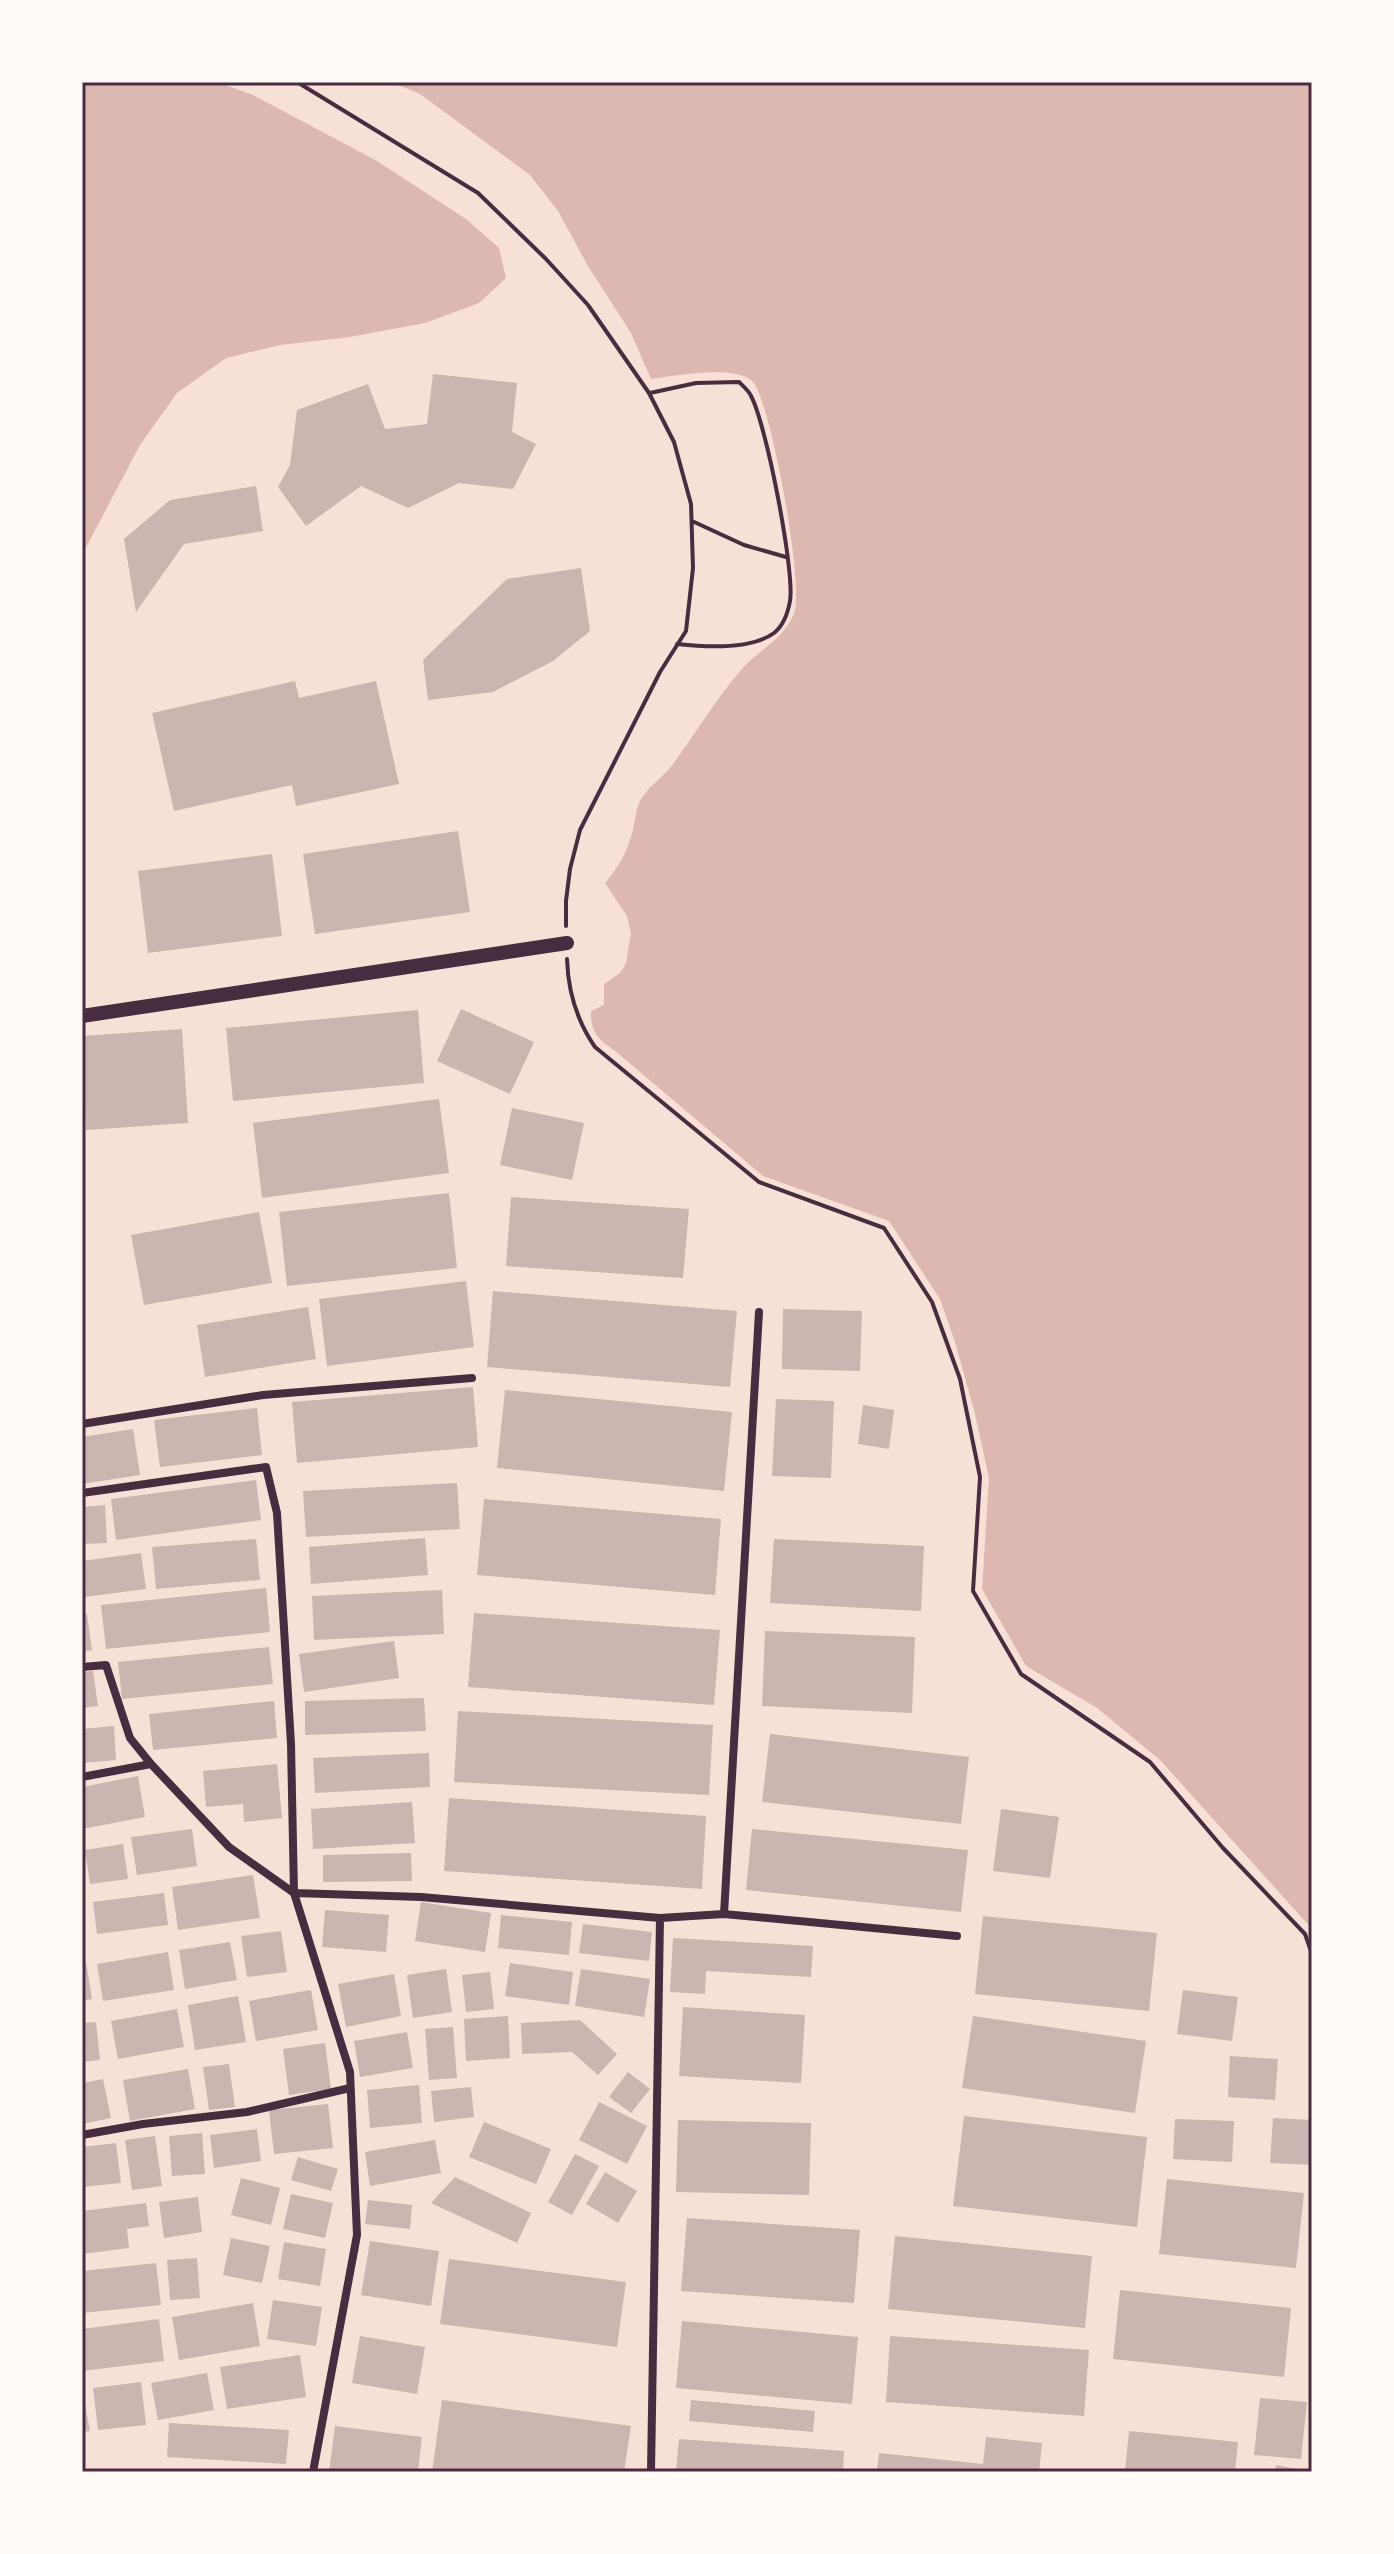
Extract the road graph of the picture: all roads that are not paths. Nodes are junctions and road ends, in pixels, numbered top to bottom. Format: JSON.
{"nodes":[{"id":1,"x":567,"y":943,"type":"road end"},
{"id":2,"x":82,"y":1016,"type":"edge"},
{"id":3,"x":759,"y":1312,"type":"dead end"},
{"id":4,"x":472,"y":1378,"type":"dead end"},
{"id":5,"x":82,"y":1424,"type":"edge"},
{"id":6,"x":82,"y":1493,"type":"edge"},
{"id":7,"x":82,"y":1667,"type":"edge"},
{"id":8,"x":151,"y":1764,"type":"junction"},
{"id":9,"x":82,"y":1777,"type":"edge"},
{"id":10,"x":294,"y":1893,"type":"junction"},
{"id":11,"x":724,"y":1914,"type":"junction"},
{"id":12,"x":660,"y":1918,"type":"junction"},
{"id":13,"x":957,"y":1936,"type":"dead end"},
{"id":14,"x":350,"y":2088,"type":"junction"},
{"id":15,"x":82,"y":2135,"type":"edge"},
{"id":16,"x":313,"y":2472,"type":"edge"},
{"id":17,"x":651,"y":2472,"type":"edge"}],
"edges":[{"from":1,"to":2,"type":"street"},
{"from":3,"to":11,"type":"street"},
{"from":4,"to":5,"type":"street"},
{"from":6,"to":10,"type":"street"},
{"from":7,"to":8,"type":"street"},
{"from":8,"to":9,"type":"street"},
{"from":8,"to":10,"type":"street"},
{"from":10,"to":12,"type":"street"},
{"from":10,"to":14,"type":"street"},
{"from":11,"to":12,"type":"street"},
{"from":11,"to":13,"type":"street"},
{"from":12,"to":17,"type":"street"},
{"from":14,"to":15,"type":"street"},
{"from":14,"to":16,"type":"street"}]}
